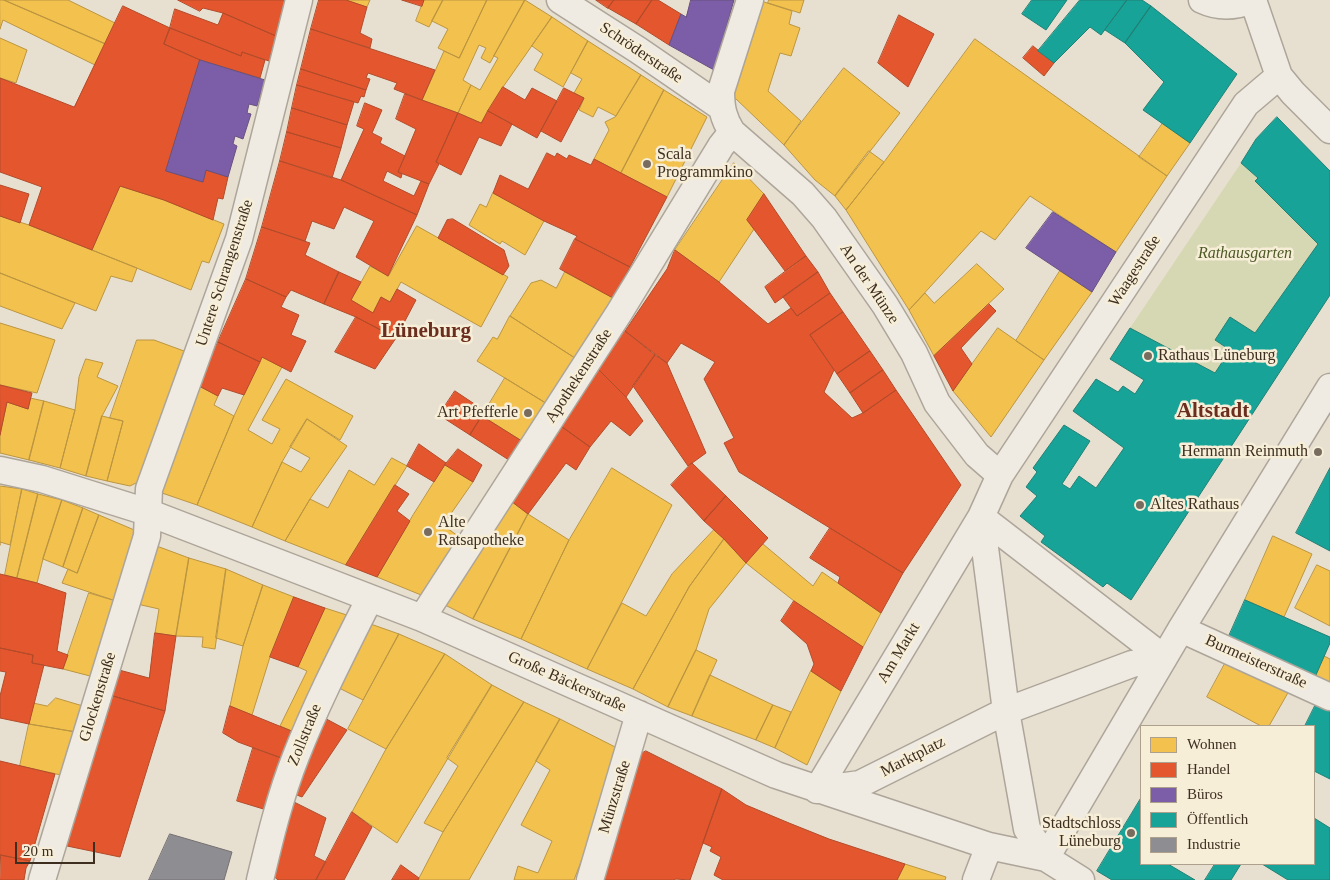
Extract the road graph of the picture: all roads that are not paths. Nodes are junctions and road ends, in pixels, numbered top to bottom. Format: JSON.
{"nodes":[{"id":1,"x":299,"y":0,"type":"edge"},
{"id":2,"x":560,"y":0,"type":"edge"},
{"id":3,"x":750,"y":0,"type":"edge"},
{"id":4,"x":1202,"y":0,"type":"edge"},
{"id":5,"x":1253,"y":0,"type":"edge"},
{"id":6,"x":1279,"y":76,"type":"junction"},
{"id":7,"x":721,"y":107,"type":"junction"},
{"id":8,"x":1330,"y":130,"type":"edge"},
{"id":9,"x":732,"y":132,"type":"junction"},
{"id":10,"x":1330,"y":387,"type":"edge"},
{"id":11,"x":0,"y":470,"type":"edge"},
{"id":12,"x":1000,"y":475,"type":"junction"},
{"id":13,"x":147,"y":512,"type":"junction"},
{"id":14,"x":981,"y":517,"type":"junction"},
{"id":15,"x":370,"y":598,"type":"junction"},
{"id":16,"x":422,"y":618,"type":"junction"},
{"id":17,"x":1181,"y":629,"type":"junction"},
{"id":18,"x":1164,"y":658,"type":"junction"},
{"id":19,"x":1330,"y":697,"type":"edge"},
{"id":20,"x":1006,"y":711,"type":"junction"},
{"id":21,"x":639,"y":714,"type":"junction"},
{"id":22,"x":817,"y":790,"type":"junction"},
{"id":23,"x":989,"y":846,"type":"junction"},
{"id":24,"x":1046,"y":858,"type":"junction"},
{"id":25,"x":42,"y":880,"type":"edge"},
{"id":26,"x":260,"y":880,"type":"edge"},
{"id":27,"x":590,"y":880,"type":"edge"},
{"id":28,"x":976,"y":880,"type":"edge"},
{"id":29,"x":1081,"y":880,"type":"edge"}],
"edges":[{"from":1,"to":13,"type":"street","name":"Untere Schrangenstraße"},
{"from":2,"to":7,"type":"street","name":"Schröderstraße"},
{"from":3,"to":7,"type":"street"},
{"from":4,"to":5,"type":"street"},
{"from":5,"to":6,"type":"street"},
{"from":6,"to":8,"type":"street"},
{"from":6,"to":12,"type":"street","name":"Waagestraße"},
{"from":7,"to":9,"type":"street","name":"An der Münze"},
{"from":9,"to":12,"type":"street","name":"An der Münze"},
{"from":9,"to":16,"type":"street","name":"Apothekenstraße"},
{"from":10,"to":17,"type":"street"},
{"from":11,"to":13,"type":"street","name":"Große Bäckerstraße"},
{"from":12,"to":14,"type":"street","name":"Am Markt"},
{"from":13,"to":15,"type":"street","name":"Große Bäckerstraße"},
{"from":13,"to":25,"type":"street","name":"Glockenstraße"},
{"from":14,"to":18,"type":"street"},
{"from":14,"to":20,"type":"street"},
{"from":14,"to":22,"type":"street","name":"Am Markt"},
{"from":15,"to":16,"type":"street","name":"Große Bäckerstraße"},
{"from":15,"to":26,"type":"street","name":"Zollstraße"},
{"from":16,"to":21,"type":"street","name":"Große Bäckerstraße"},
{"from":17,"to":18,"type":"street"},
{"from":17,"to":19,"type":"street","name":"Burmeisterstraße"},
{"from":18,"to":20,"type":"street","name":"Marktplatz"},
{"from":18,"to":24,"type":"street"},
{"from":20,"to":22,"type":"street","name":"Marktplatz"},
{"from":20,"to":24,"type":"street"},
{"from":21,"to":22,"type":"street","name":"Große Bäckerstraße"},
{"from":21,"to":27,"type":"street","name":"Münzstraße"},
{"from":22,"to":23,"type":"street","name":"Große Bäckerstraße"},
{"from":23,"to":24,"type":"street","name":"Große Bäckerstraße"},
{"from":23,"to":28,"type":"street"},
{"from":24,"to":29,"type":"street"}]}
